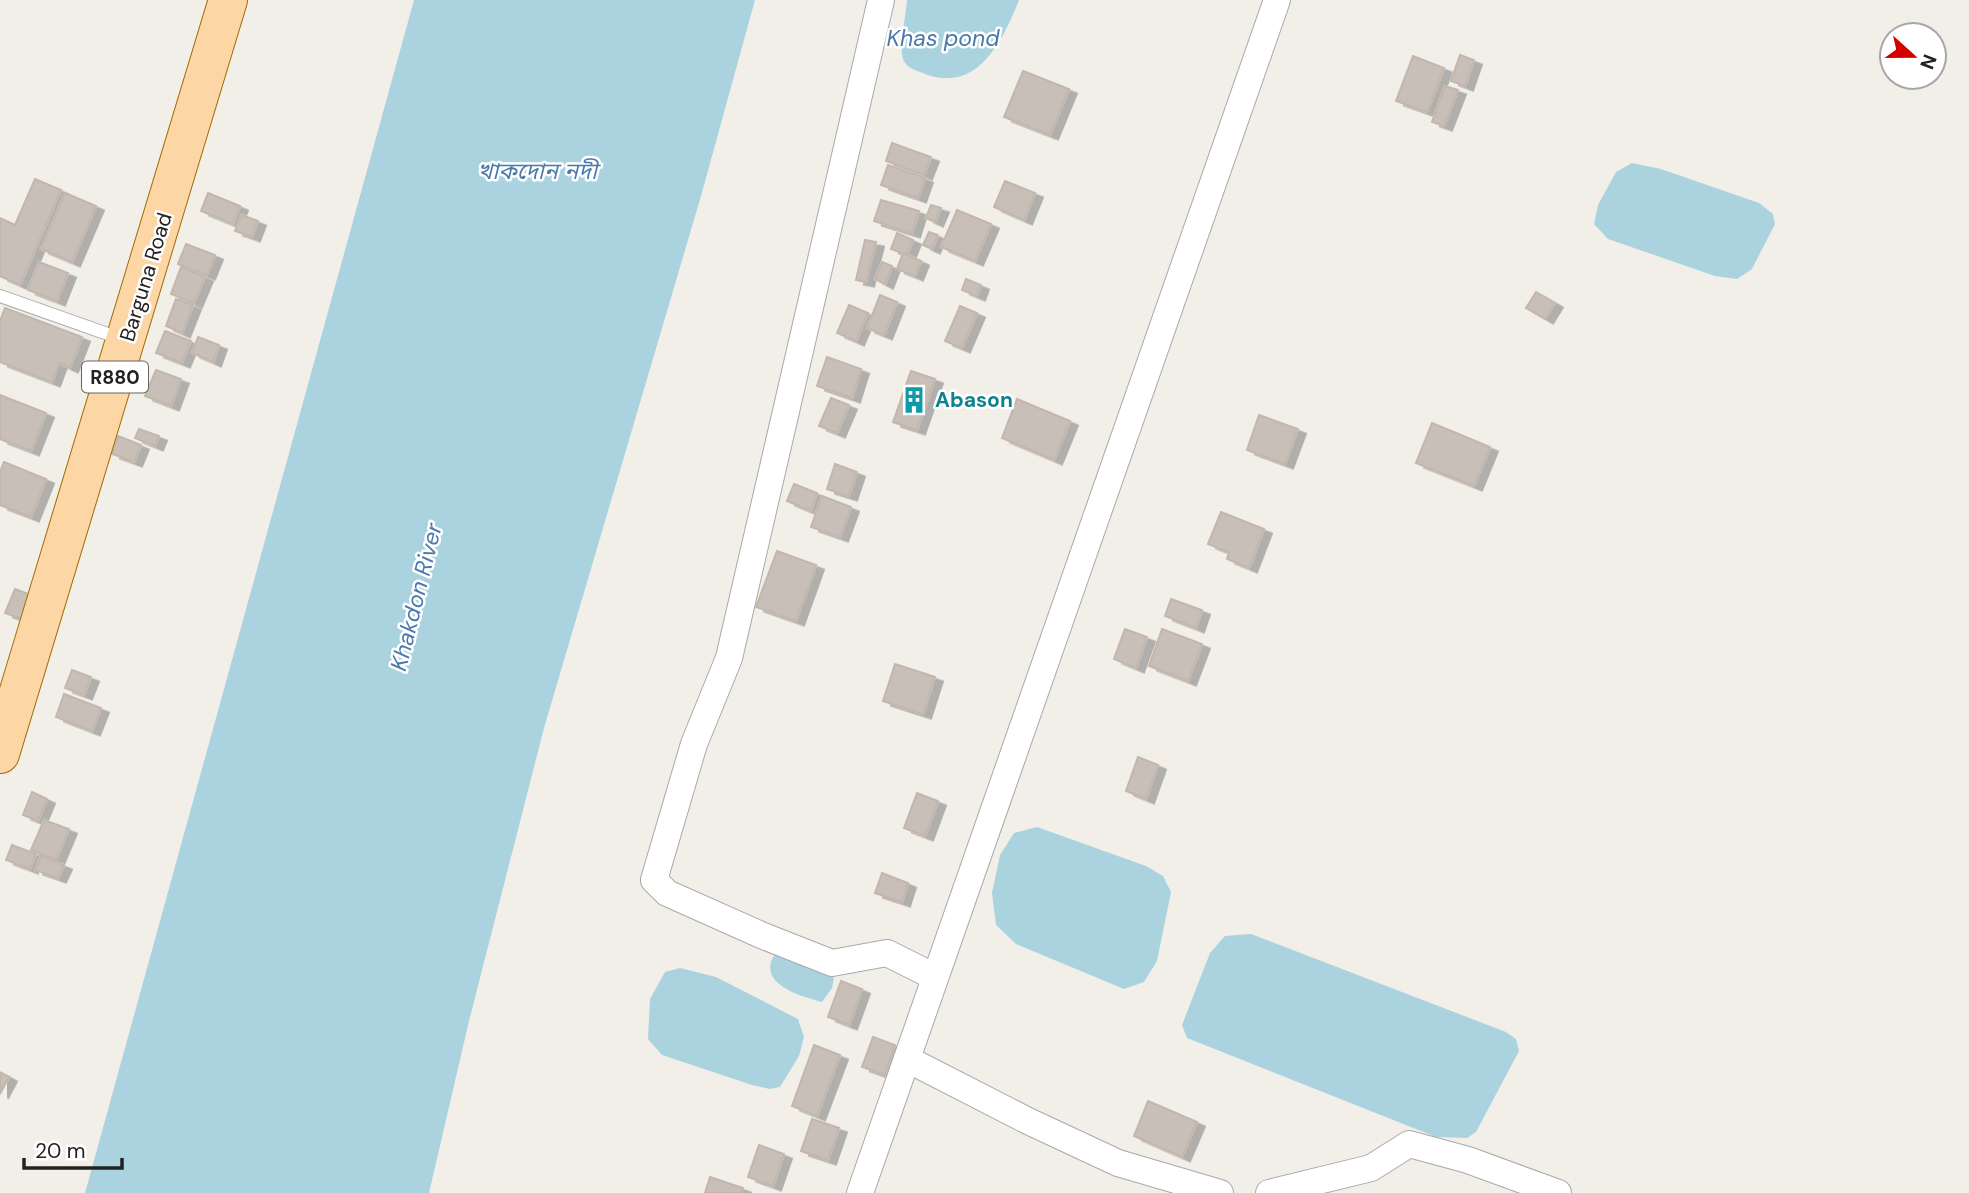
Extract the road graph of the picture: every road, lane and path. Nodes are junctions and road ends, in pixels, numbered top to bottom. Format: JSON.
{"nodes":[{"id":1,"x":228,"y":0,"type":"edge"},
{"id":2,"x":881,"y":0,"type":"edge"},
{"id":3,"x":1277,"y":0,"type":"edge"},
{"id":4,"x":0,"y":296,"type":"edge"},
{"id":5,"x":126,"y":340,"type":"junction"},
{"id":6,"x":0,"y":754,"type":"edge"},
{"id":7,"x":936,"y":977,"type":"junction"},
{"id":8,"x":907,"y":1059,"type":"junction"},
{"id":9,"x":860,"y":1193,"type":"edge"},
{"id":10,"x":1220,"y":1193,"type":"edge"},
{"id":11,"x":1269,"y":1193,"type":"edge"},
{"id":12,"x":1558,"y":1193,"type":"edge"}],
"edges":[{"from":1,"to":5,"type":"main road","name":"Barguna Road","number":"R880"},
{"from":2,"to":7,"type":"street"},
{"from":3,"to":7,"type":"street"},
{"from":4,"to":5,"type":"lane"},
{"from":5,"to":6,"type":"main road","name":"Barguna Road","number":"R880"},
{"from":7,"to":8,"type":"street"},
{"from":8,"to":9,"type":"street"},
{"from":8,"to":10,"type":"street"},
{"from":11,"to":12,"type":"street"}]}
